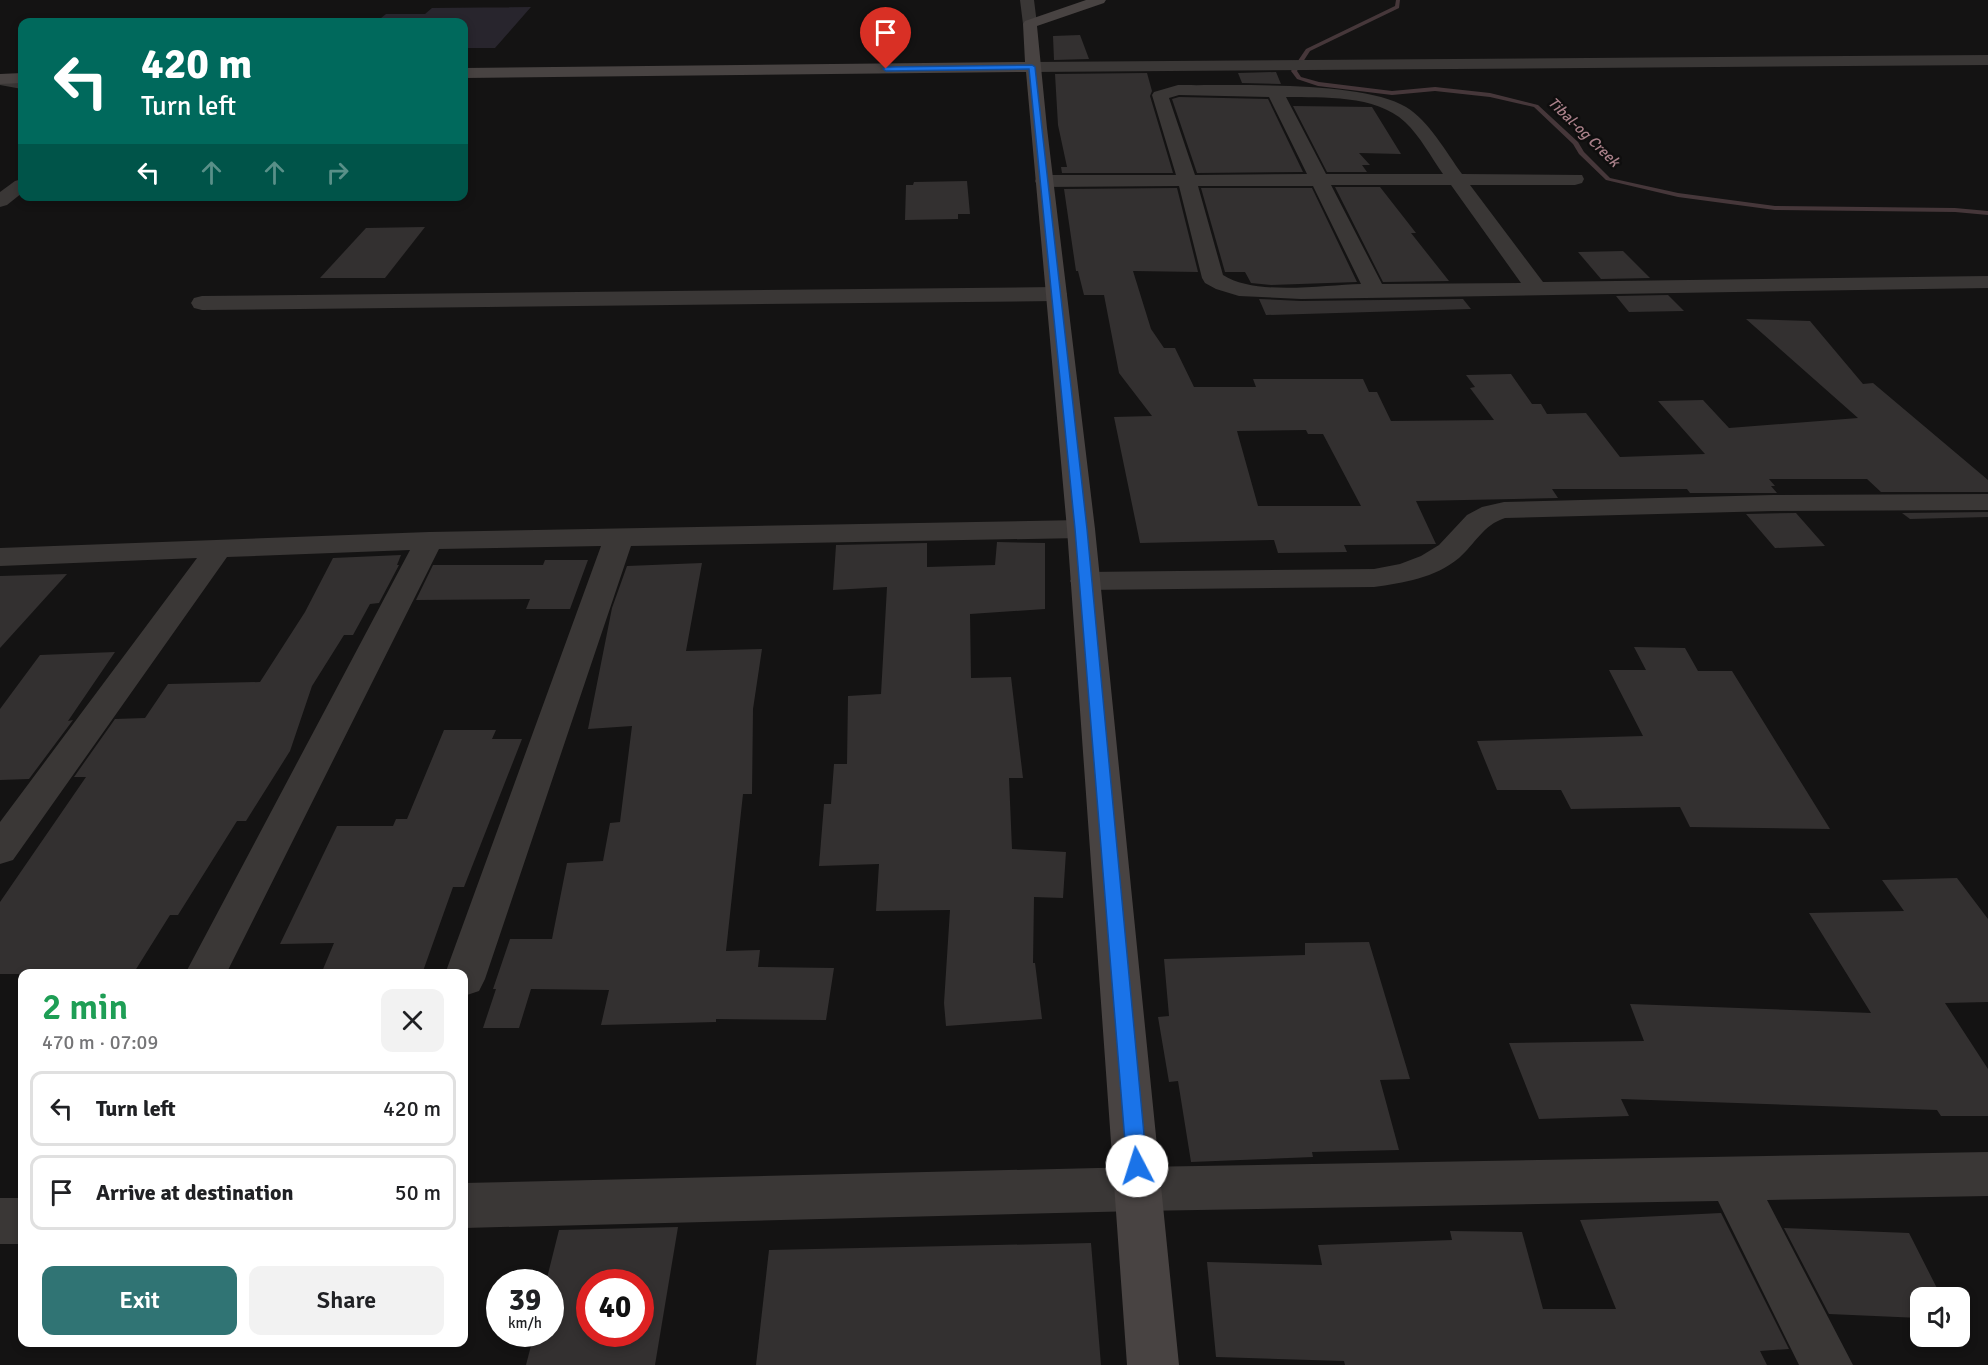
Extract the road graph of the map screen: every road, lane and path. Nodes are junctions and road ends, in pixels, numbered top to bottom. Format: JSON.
{"nodes":[{"id":1,"x":1027,"y":0,"type":"edge"},
{"id":2,"x":1099,"y":0,"type":"edge"},
{"id":3,"x":1030,"y":24,"type":"junction"},
{"id":4,"x":1988,"y":60,"type":"edge"},
{"id":5,"x":1032,"y":67,"type":"junction"},
{"id":6,"x":468,"y":73,"type":"edge"},
{"id":7,"x":18,"y":78,"type":"edge"},
{"id":8,"x":0,"y":79,"type":"edge"},
{"id":9,"x":18,"y":83,"type":"edge"},
{"id":10,"x":1275,"y":92,"type":"junction"},
{"id":11,"x":1575,"y":178,"type":"dead end"},
{"id":12,"x":1187,"y":180,"type":"junction"},
{"id":13,"x":1456,"y":180,"type":"junction"},
{"id":14,"x":1044,"y":181,"type":"junction"},
{"id":15,"x":1318,"y":181,"type":"junction"},
{"id":16,"x":0,"y":184,"type":"edge"},
{"id":17,"x":18,"y":185,"type":"edge"},
{"id":18,"x":18,"y":188,"type":"edge"},
{"id":19,"x":0,"y":201,"type":"edge"},
{"id":20,"x":1988,"y":282,"type":"edge"},
{"id":21,"x":1536,"y":288,"type":"junction"},
{"id":22,"x":1375,"y":291,"type":"junction"},
{"id":23,"x":1056,"y":294,"type":"junction"},
{"id":24,"x":202,"y":303,"type":"dead end"},
{"id":25,"x":1988,"y":502,"type":"edge"},
{"id":26,"x":1081,"y":529,"type":"junction"},
{"id":27,"x":619,"y":538,"type":"junction"},
{"id":28,"x":429,"y":540,"type":"junction"},
{"id":29,"x":220,"y":547,"type":"junction"},
{"id":30,"x":0,"y":557,"type":"edge"},
{"id":31,"x":1085,"y":580,"type":"junction"},
{"id":32,"x":0,"y":850,"type":"edge"},
{"id":33,"x":208,"y":969,"type":"edge"},
{"id":34,"x":468,"y":969,"type":"edge"},
{"id":35,"x":1988,"y":1174,"type":"edge"},
{"id":36,"x":1731,"y":1179,"type":"junction"},
{"id":37,"x":1139,"y":1189,"type":"junction"},
{"id":38,"x":468,"y":1206,"type":"edge"},
{"id":39,"x":0,"y":1221,"type":"edge"},
{"id":40,"x":18,"y":1221,"type":"edge"},
{"id":41,"x":1153,"y":1365,"type":"edge"},
{"id":42,"x":1827,"y":1365,"type":"edge"}],
"edges":[{"from":1,"to":3,"type":"street"},
{"from":2,"to":3,"type":"street"},
{"from":3,"to":5,"type":"street"},
{"from":4,"to":5,"type":"street"},
{"from":5,"to":6,"type":"street"},
{"from":5,"to":14,"type":"street"},
{"from":7,"to":8,"type":"street"},
{"from":8,"to":9,"type":"street"},
{"from":10,"to":12,"type":"street"},
{"from":10,"to":13,"type":"street"},
{"from":10,"to":15,"type":"street"},
{"from":11,"to":13,"type":"street"},
{"from":12,"to":14,"type":"street"},
{"from":12,"to":15,"type":"street"},
{"from":12,"to":22,"type":"street"},
{"from":13,"to":15,"type":"street"},
{"from":13,"to":21,"type":"street"},
{"from":14,"to":23,"type":"street"},
{"from":15,"to":22,"type":"street"},
{"from":16,"to":17,"type":"street"},
{"from":18,"to":19,"type":"street"},
{"from":20,"to":21,"type":"street"},
{"from":21,"to":22,"type":"street"},
{"from":23,"to":24,"type":"street"},
{"from":23,"to":26,"type":"street"},
{"from":25,"to":31,"type":"street"},
{"from":26,"to":27,"type":"street"},
{"from":26,"to":31,"type":"street"},
{"from":27,"to":28,"type":"street"},
{"from":27,"to":34,"type":"street"},
{"from":28,"to":29,"type":"street"},
{"from":28,"to":33,"type":"street"},
{"from":29,"to":30,"type":"street"},
{"from":29,"to":32,"type":"street"},
{"from":31,"to":37,"type":"street"},
{"from":35,"to":36,"type":"street"},
{"from":36,"to":37,"type":"street"},
{"from":36,"to":42,"type":"street"},
{"from":37,"to":38,"type":"street"},
{"from":37,"to":41,"type":"street"},
{"from":39,"to":40,"type":"street"}]}
